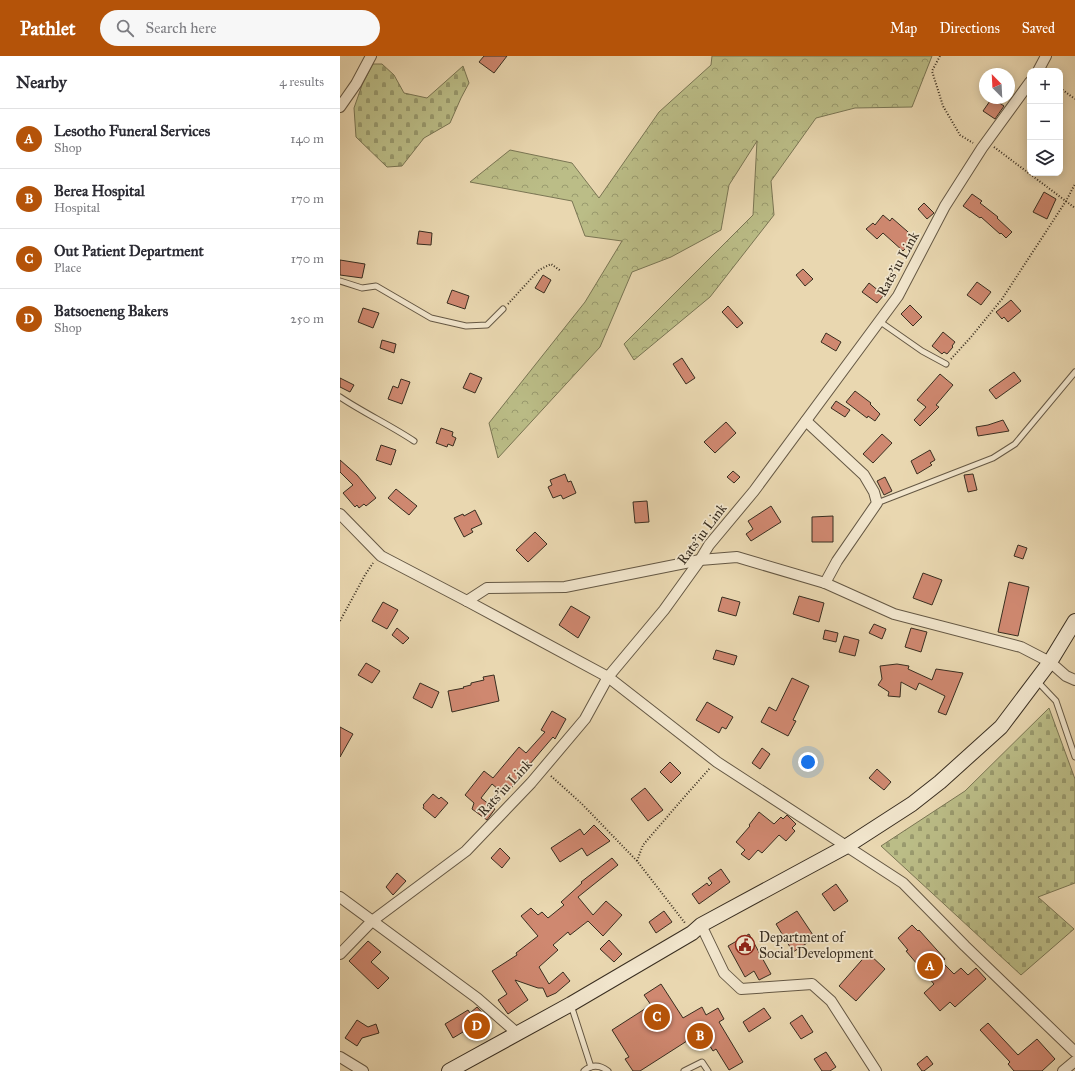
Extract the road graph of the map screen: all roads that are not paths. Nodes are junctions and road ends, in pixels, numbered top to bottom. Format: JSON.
{"nodes":[{"id":1,"x":371,"y":56,"type":"edge"},
{"id":2,"x":1046,"y":56,"type":"edge"},
{"id":3,"x":1040,"y":68,"type":"edge"},
{"id":4,"x":1027,"y":86,"type":"edge"},
{"id":5,"x":340,"y":107,"type":"edge"},
{"id":6,"x":340,"y":281,"type":"edge"},
{"id":7,"x":504,"y":309,"type":"road end"},
{"id":8,"x":879,"y":321,"type":"junction"},
{"id":9,"x":946,"y":364,"type":"road end"},
{"id":10,"x":1075,"y":372,"type":"edge"},
{"id":11,"x":340,"y":396,"type":"edge"},
{"id":12,"x":806,"y":421,"type":"junction"},
{"id":13,"x":414,"y":441,"type":"dead end"},
{"id":14,"x":877,"y":503,"type":"junction"},
{"id":15,"x":340,"y":514,"type":"edge"},
{"id":16,"x":700,"y":560,"type":"junction"},
{"id":17,"x":825,"y":583,"type":"junction"},
{"id":18,"x":467,"y":601,"type":"junction"},
{"id":19,"x":1075,"y":621,"type":"edge"},
{"id":20,"x":1050,"y":662,"type":"junction"},
{"id":21,"x":608,"y":677,"type":"junction"},
{"id":22,"x":1037,"y":680,"type":"junction"},
{"id":23,"x":1075,"y":680,"type":"edge"},
{"id":24,"x":1075,"y":757,"type":"edge"},
{"id":25,"x":847,"y":846,"type":"junction"},
{"id":26,"x":340,"y":897,"type":"edge"},
{"id":27,"x":372,"y":921,"type":"junction"},
{"id":28,"x":697,"y":929,"type":"junction"},
{"id":29,"x":340,"y":954,"type":"edge"},
{"id":30,"x":571,"y":1004,"type":"junction"},
{"id":31,"x":517,"y":1033,"type":"junction"},
{"id":32,"x":1075,"y":1052,"type":"edge"},
{"id":33,"x":340,"y":1057,"type":"edge"},
{"id":34,"x":1075,"y":1061,"type":"edge"},
{"id":35,"x":591,"y":1066,"type":"junction"},
{"id":36,"x":363,"y":1071,"type":"edge"},
{"id":37,"x":449,"y":1071,"type":"edge"},
{"id":38,"x":584,"y":1071,"type":"edge"},
{"id":39,"x":608,"y":1071,"type":"edge"},
{"id":40,"x":684,"y":1071,"type":"edge"},
{"id":41,"x":708,"y":1071,"type":"edge"},
{"id":42,"x":876,"y":1071,"type":"edge"},
{"id":43,"x":1063,"y":1071,"type":"edge"}],
"edges":[{"from":1,"to":5,"type":"street"},
{"from":2,"to":3,"type":"street"},
{"from":4,"to":8,"type":"street","name":"Rats'iu Link"},
{"from":6,"to":7,"type":"lane"},
{"from":8,"to":9,"type":"lane"},
{"from":8,"to":12,"type":"street","name":"Rats'iu Link"},
{"from":10,"to":14,"type":"lane"},
{"from":11,"to":13,"type":"lane"},
{"from":12,"to":14,"type":"street"},
{"from":12,"to":16,"type":"street","name":"Rats'iu Link"},
{"from":14,"to":17,"type":"street"},
{"from":15,"to":18,"type":"street"},
{"from":16,"to":17,"type":"street"},
{"from":16,"to":18,"type":"street"},
{"from":16,"to":21,"type":"street","name":"Rats'iu Link"},
{"from":17,"to":20,"type":"street"},
{"from":18,"to":21,"type":"street"},
{"from":19,"to":20,"type":"main road"},
{"from":20,"to":22,"type":"main road"},
{"from":20,"to":23,"type":"street"},
{"from":21,"to":25,"type":"street"},
{"from":21,"to":27,"type":"street","name":"Rats'iu Link"},
{"from":22,"to":24,"type":"lane"},
{"from":22,"to":25,"type":"main road"},
{"from":25,"to":28,"type":"main road"},
{"from":25,"to":32,"type":"street"},
{"from":26,"to":27,"type":"street"},
{"from":27,"to":29,"type":"street","name":"Rats'iu Link"},
{"from":27,"to":31,"type":"street"},
{"from":28,"to":30,"type":"main road"},
{"from":28,"to":42,"type":"street"},
{"from":30,"to":31,"type":"main road"},
{"from":30,"to":35,"type":"lane"},
{"from":31,"to":37,"type":"main road"},
{"from":33,"to":36,"type":"street"},
{"from":34,"to":43,"type":"street"},
{"from":35,"to":38,"type":"lane"},
{"from":35,"to":39,"type":"lane"},
{"from":40,"to":41,"type":"lane"}]}
